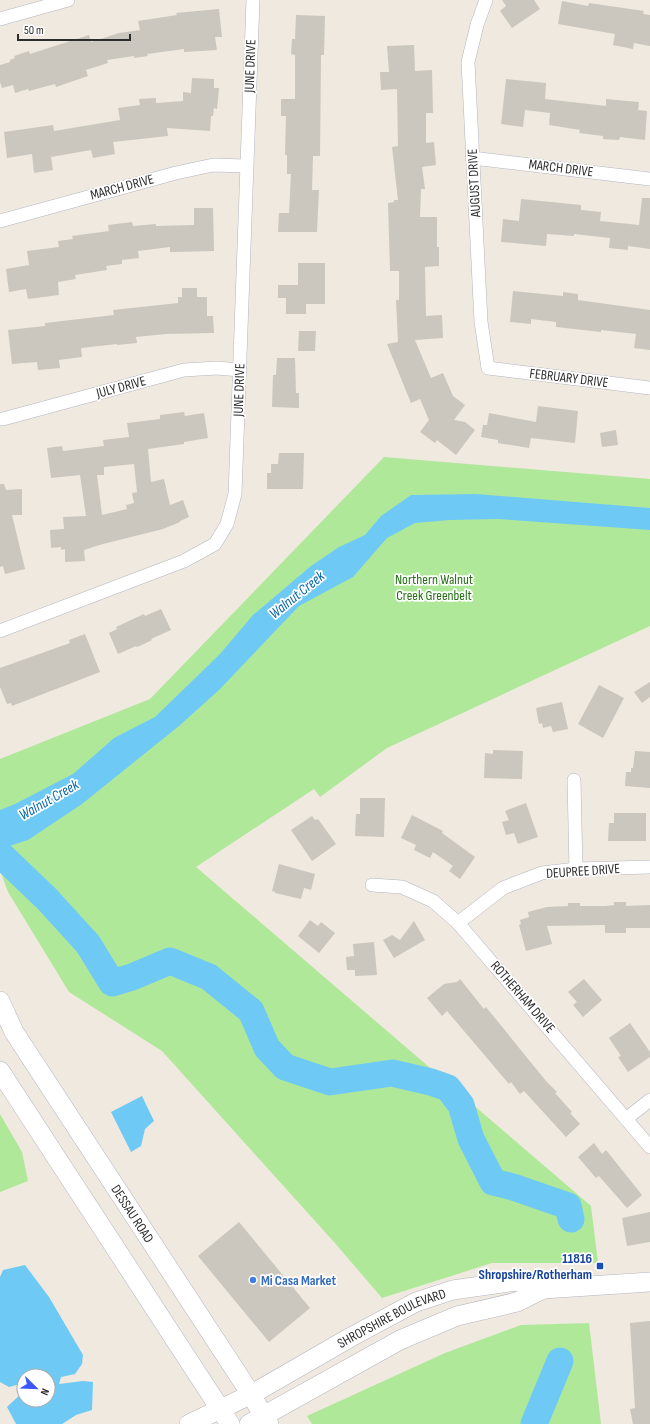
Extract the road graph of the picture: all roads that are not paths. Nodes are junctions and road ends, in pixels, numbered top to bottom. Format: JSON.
{"nodes":[{"id":1,"x":68,"y":0,"type":"edge"},
{"id":2,"x":253,"y":0,"type":"edge"},
{"id":3,"x":486,"y":0,"type":"edge"},
{"id":4,"x":0,"y":19,"type":"edge"},
{"id":5,"x":472,"y":158,"type":"junction"},
{"id":6,"x":246,"y":166,"type":"junction"},
{"id":7,"x":650,"y":179,"type":"edge"},
{"id":8,"x":0,"y":221,"type":"edge"},
{"id":9,"x":488,"y":368,"type":"joint"},
{"id":10,"x":240,"y":370,"type":"junction"},
{"id":11,"x":650,"y":388,"type":"edge"},
{"id":12,"x":3,"y":419,"type":"dead end"},
{"id":13,"x":0,"y":631,"type":"edge"},
{"id":14,"x":574,"y":780,"type":"dead end"},
{"id":15,"x":650,"y":868,"type":"edge"},
{"id":16,"x":576,"y":869,"type":"junction"},
{"id":17,"x":372,"y":885,"type":"dead end"},
{"id":18,"x":458,"y":922,"type":"junction"},
{"id":19,"x":0,"y":1001,"type":"edge"},
{"id":20,"x":0,"y":1071,"type":"edge"},
{"id":21,"x":650,"y":1100,"type":"edge"},
{"id":22,"x":627,"y":1118,"type":"junction"},
{"id":23,"x":650,"y":1146,"type":"edge"},
{"id":24,"x":650,"y":1282,"type":"edge"},
{"id":25,"x":543,"y":1289,"type":"junction"},
{"id":26,"x":252,"y":1394,"type":"junction"},
{"id":27,"x":226,"y":1416,"type":"edge"},
{"id":28,"x":261,"y":1421,"type":"edge"},
{"id":29,"x":189,"y":1424,"type":"edge"}],
"edges":[{"from":1,"to":4,"type":"street"},
{"from":2,"to":6,"type":"street","name":"JUNE DRIVE"},
{"from":3,"to":5,"type":"street","name":"AUGUST DRIVE"},
{"from":5,"to":7,"type":"street","name":"MARCH DRIVE"},
{"from":5,"to":9,"type":"street","name":"AUGUST DRIVE"},
{"from":6,"to":8,"type":"street","name":"MARCH DRIVE"},
{"from":6,"to":10,"type":"street","name":"JUNE DRIVE"},
{"from":9,"to":11,"type":"street","name":"FEBRUARY DRIVE"},
{"from":10,"to":12,"type":"street","name":"JULY DRIVE"},
{"from":10,"to":13,"type":"street","name":"JUNE DRIVE"},
{"from":14,"to":16,"type":"street"},
{"from":15,"to":16,"type":"street","name":"DEUPREE DRIVE"},
{"from":16,"to":18,"type":"street","name":"DEUPREE DRIVE"},
{"from":17,"to":18,"type":"street","name":"ROTHERHAM DRIVE"},
{"from":18,"to":22,"type":"street","name":"ROTHERHAM DRIVE"},
{"from":19,"to":26,"type":"main road","name":"DESSAU ROAD"},
{"from":20,"to":27,"type":"main road"},
{"from":21,"to":22,"type":"street"},
{"from":22,"to":23,"type":"street","name":"ROTHERHAM DRIVE"},
{"from":24,"to":25,"type":"main road","name":"SHROPSHIRE BOULEVARD"},
{"from":25,"to":26,"type":"main road","name":"SHROPSHIRE BOULEVARD"},
{"from":25,"to":28,"type":"main road","name":"SHROPSHIRE BOULEVARD"},
{"from":26,"to":27,"type":"main road","name":"SHROPSHIRE BOULEVARD"},
{"from":26,"to":28,"type":"main road","name":"DESSAU ROAD"},
{"from":27,"to":29,"type":"main road","name":"SHROPSHIRE BOULEVARD"}]}
